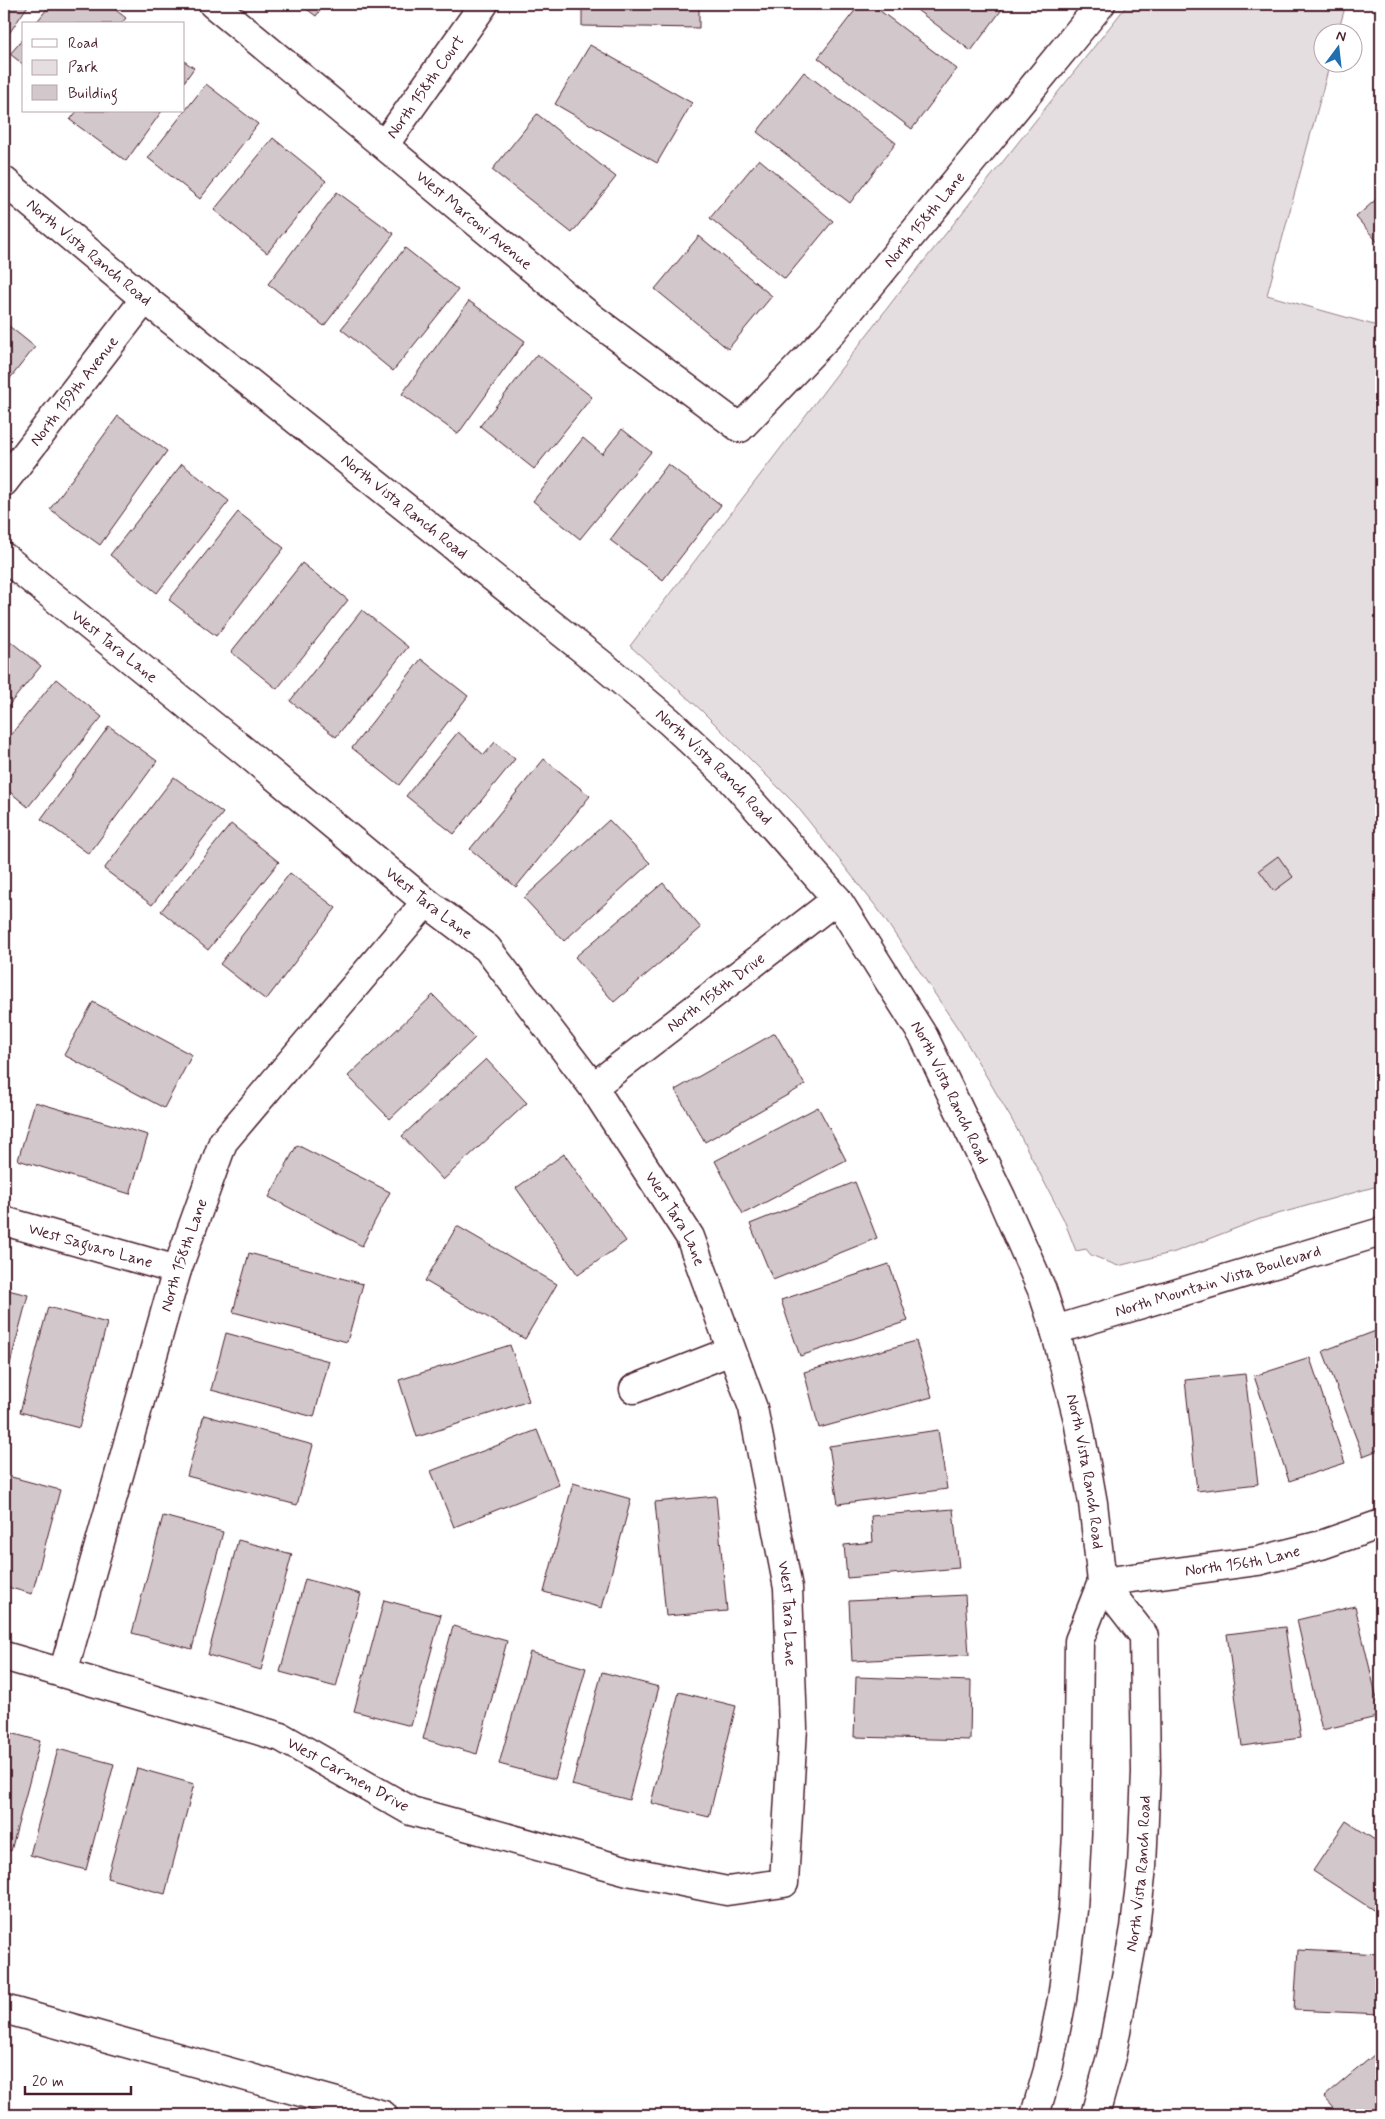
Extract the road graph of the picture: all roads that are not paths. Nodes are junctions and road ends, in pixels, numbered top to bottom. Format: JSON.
{"nodes":[{"id":1,"x":213,"y":4,"type":"edge"},
{"id":2,"x":484,"y":4,"type":"edge"},
{"id":3,"x":1101,"y":4,"type":"edge"},
{"id":4,"x":384,"y":144,"type":"junction"},
{"id":5,"x":4,"y":181,"type":"edge"},
{"id":6,"x":145,"y":299,"type":"junction"},
{"id":7,"x":740,"y":428,"type":"joint"},
{"id":8,"x":4,"y":482,"type":"edge"},
{"id":9,"x":4,"y":557,"type":"edge"},
{"id":10,"x":838,"y":899,"type":"junction"},
{"id":11,"x":426,"y":902,"type":"junction"},
{"id":12,"x":593,"y":1087,"type":"junction"},
{"id":13,"x":4,"y":1221,"type":"edge"},
{"id":14,"x":1381,"y":1232,"type":"edge"},
{"id":15,"x":178,"y":1270,"type":"junction"},
{"id":16,"x":1055,"y":1330,"type":"junction"},
{"id":17,"x":731,"y":1350,"type":"junction"},
{"id":18,"x":634,"y":1389,"type":"dead end"},
{"id":19,"x":1381,"y":1524,"type":"edge"},
{"id":20,"x":1102,"y":1582,"type":"junction"},
{"id":21,"x":4,"y":1656,"type":"edge"},
{"id":22,"x":63,"y":1673,"type":"junction"},
{"id":23,"x":784,"y":1883,"type":"joint"},
{"id":24,"x":4,"y":2009,"type":"edge"},
{"id":25,"x":383,"y":2115,"type":"edge"},
{"id":26,"x":1035,"y":2115,"type":"edge"},
{"id":27,"x":1095,"y":2115,"type":"edge"}],
"edges":[{"from":1,"to":4,"type":"street","name":"West Marconi Avenue"},
{"from":2,"to":4,"type":"street","name":"North 158th Court"},
{"from":3,"to":7,"type":"street","name":"North 158th Lane"},
{"from":4,"to":7,"type":"street","name":"West Marconi Avenue"},
{"from":5,"to":6,"type":"street","name":"North Vista Ranch Road"},
{"from":6,"to":8,"type":"street","name":"North 159th Avenue"},
{"from":6,"to":10,"type":"street","name":"North Vista Ranch Road"},
{"from":9,"to":11,"type":"street","name":"West Tara Lane"},
{"from":10,"to":12,"type":"street","name":"North 158th Drive"},
{"from":10,"to":16,"type":"street","name":"North Vista Ranch Road"},
{"from":11,"to":12,"type":"street","name":"West Tara Lane"},
{"from":11,"to":15,"type":"street","name":"North 158th Lane"},
{"from":12,"to":17,"type":"street","name":"West Tara Lane"},
{"from":13,"to":15,"type":"street","name":"West Saguaro Lane"},
{"from":14,"to":16,"type":"street","name":"North Mountain Vista Boulevard"},
{"from":15,"to":22,"type":"street","name":"North 158th Lane"},
{"from":16,"to":20,"type":"street","name":"North Vista Ranch Road"},
{"from":17,"to":18,"type":"street"},
{"from":17,"to":23,"type":"street","name":"West Tara Lane"},
{"from":19,"to":20,"type":"street","name":"North 156th Lane"},
{"from":20,"to":26,"type":"street","name":"North Vista Ranch Road"},
{"from":20,"to":27,"type":"street","name":"North Vista Ranch Road"},
{"from":21,"to":22,"type":"street","name":"West Carmen Drive"},
{"from":22,"to":23,"type":"street","name":"West Carmen Drive"},
{"from":24,"to":25,"type":"street"}]}
